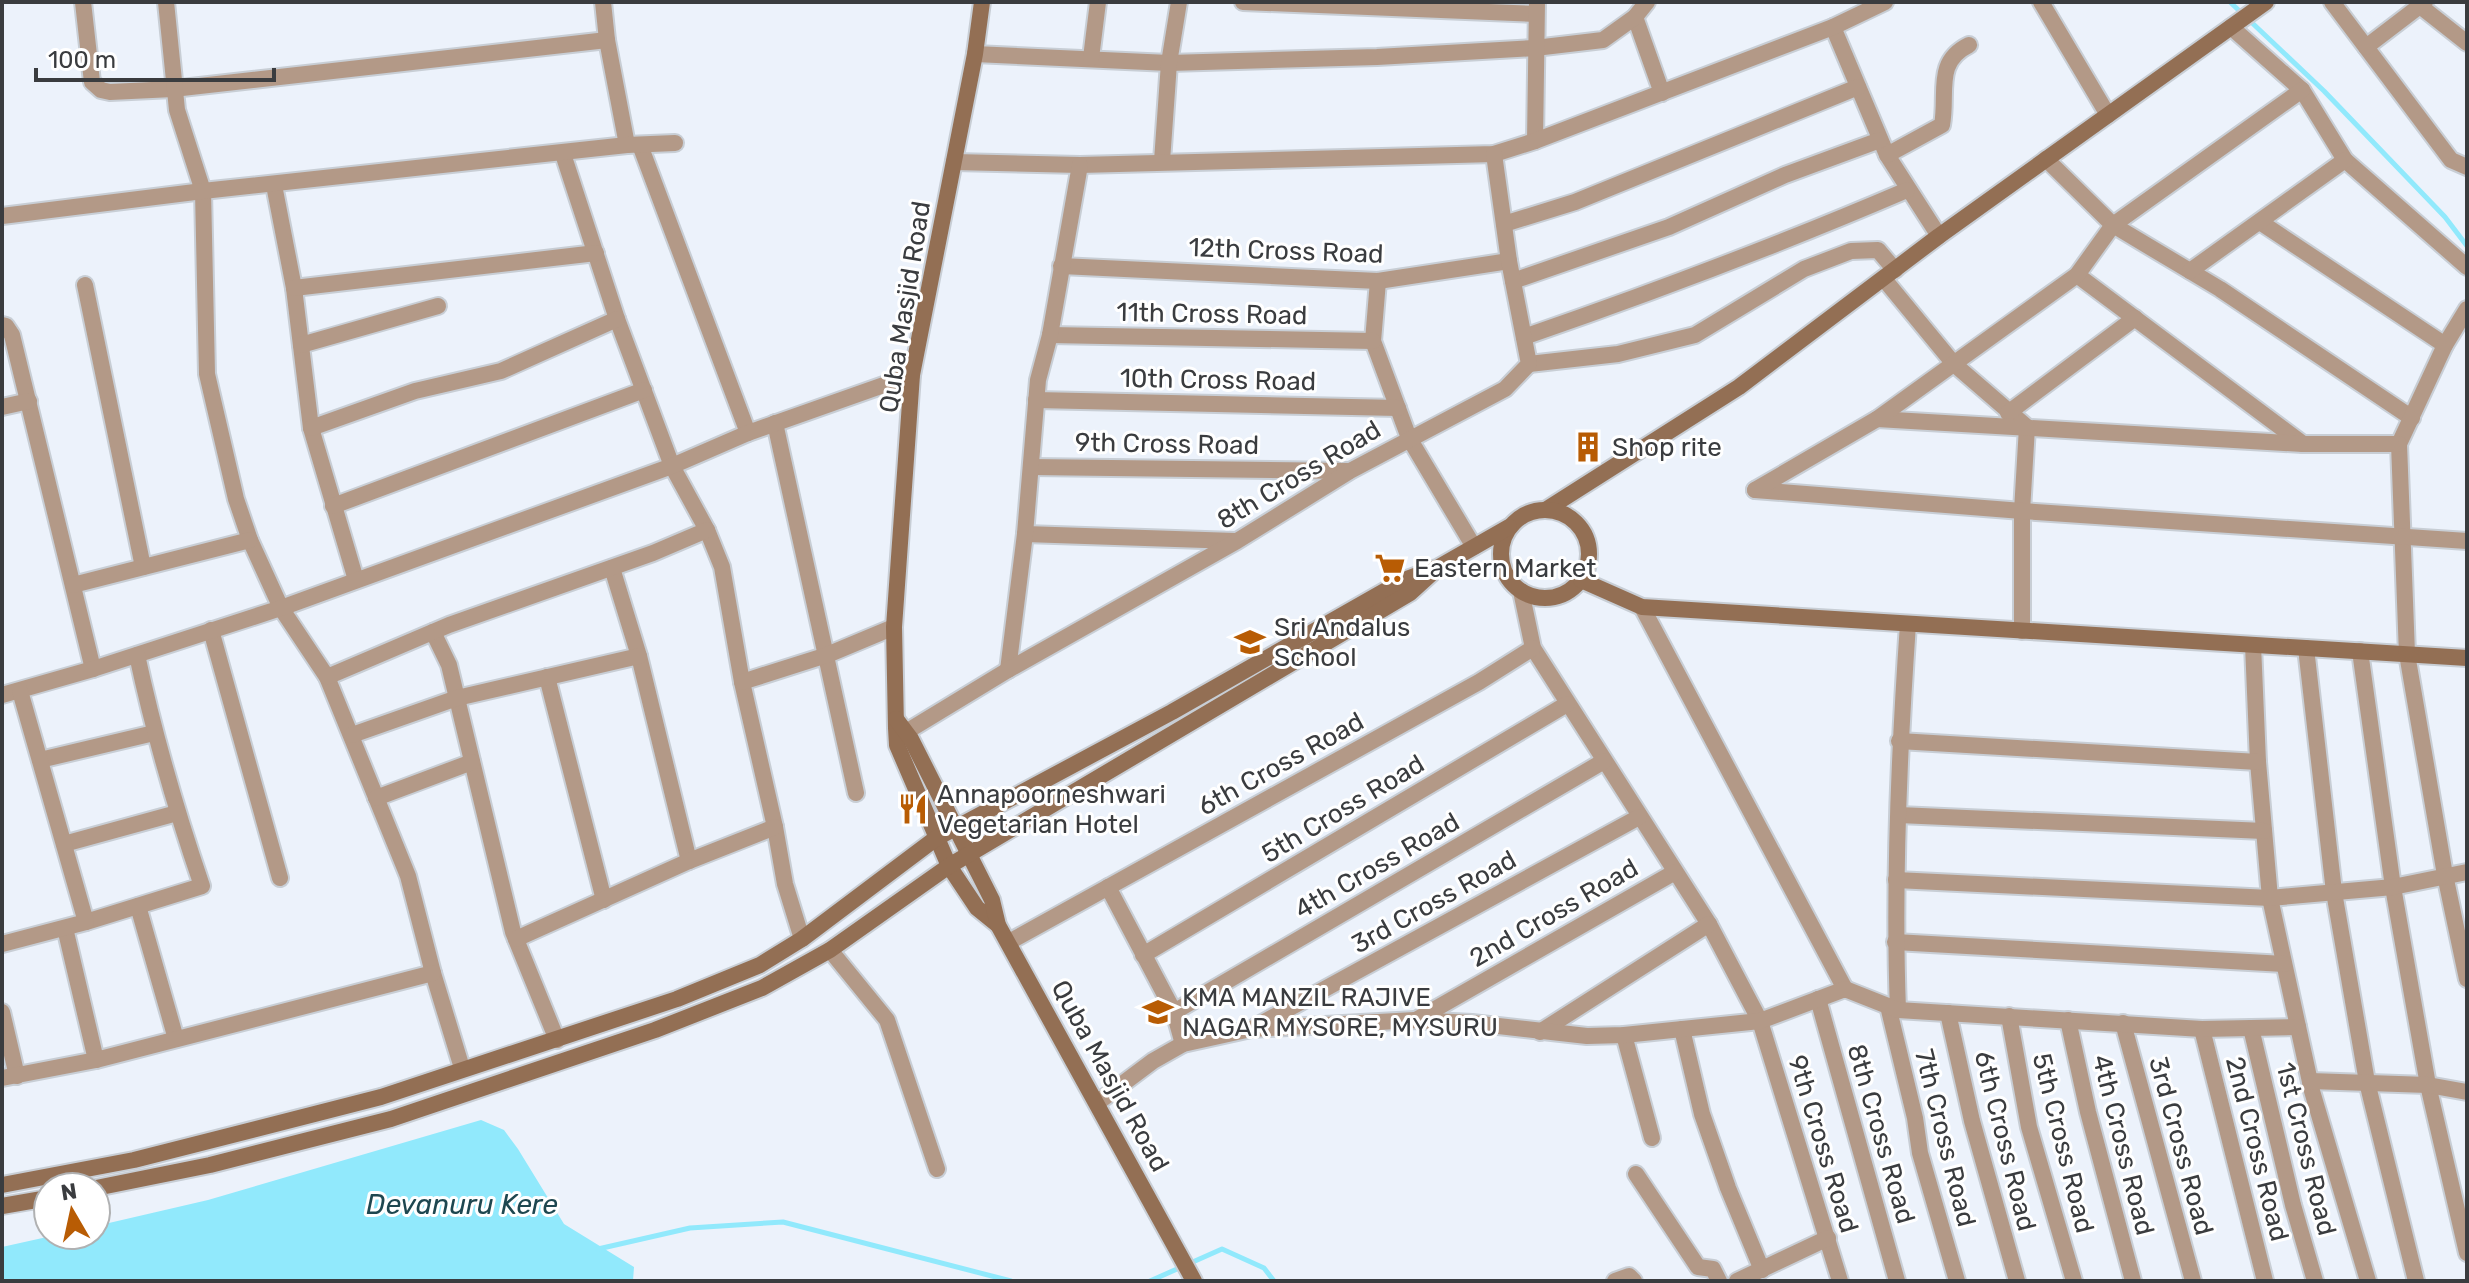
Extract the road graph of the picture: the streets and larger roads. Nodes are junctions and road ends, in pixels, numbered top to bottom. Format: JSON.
{"nodes":[{"id":1,"x":83,"y":2,"type":"edge"},
{"id":2,"x":166,"y":2,"type":"edge"},
{"id":3,"x":603,"y":2,"type":"edge"},
{"id":4,"x":982,"y":2,"type":"edge"},
{"id":5,"x":1098,"y":2,"type":"edge"},
{"id":6,"x":1179,"y":2,"type":"edge"},
{"id":7,"x":1243,"y":2,"type":"edge"},
{"id":8,"x":1647,"y":2,"type":"edge"},
{"id":9,"x":2041,"y":2,"type":"edge"},
{"id":10,"x":2332,"y":2,"type":"edge"},
{"id":11,"x":1881,"y":4,"type":"edge"},
{"id":12,"x":2263,"y":4,"type":"edge"},
{"id":13,"x":2422,"y":4,"type":"edge"},
{"id":14,"x":1537,"y":8,"type":"edge"},
{"id":15,"x":1635,"y":17,"type":"junction"},
{"id":16,"x":2234,"y":25,"type":"junction"},
{"id":17,"x":1833,"y":27,"type":"junction"},
{"id":18,"x":607,"y":40,"type":"junction"},
{"id":19,"x":2467,"y":43,"type":"edge"},
{"id":20,"x":1969,"y":45,"type":"dead end"},
{"id":21,"x":2366,"y":47,"type":"junction"},
{"id":22,"x":1535,"y":48,"type":"junction"},
{"id":23,"x":975,"y":54,"type":"junction"},
{"id":24,"x":1091,"y":58,"type":"junction"},
{"id":25,"x":1169,"y":63,"type":"junction"},
{"id":26,"x":1858,"y":87,"type":"junction"},
{"id":27,"x":173,"y":89,"type":"junction"},
{"id":28,"x":2302,"y":90,"type":"junction"},
{"id":29,"x":1662,"y":93,"type":"junction"},
{"id":30,"x":2108,"y":115,"type":"junction"},
{"id":31,"x":1535,"y":141,"type":"junction"},
{"id":32,"x":675,"y":143,"type":"dead end"},
{"id":33,"x":634,"y":145,"type":"junction"},
{"id":34,"x":1884,"y":147,"type":"junction"},
{"id":35,"x":563,"y":154,"type":"junction"},
{"id":36,"x":1494,"y":154,"type":"junction"},
{"id":37,"x":2046,"y":159,"type":"junction"},
{"id":38,"x":2345,"y":160,"type":"junction"},
{"id":39,"x":1162,"y":161,"type":"junction"},
{"id":40,"x":954,"y":162,"type":"junction"},
{"id":41,"x":1080,"y":165,"type":"junction"},
{"id":42,"x":2467,"y":167,"type":"edge"},
{"id":43,"x":274,"y":185,"type":"junction"},
{"id":44,"x":1907,"y":190,"type":"junction"},
{"id":45,"x":203,"y":191,"type":"junction"},
{"id":46,"x":2,"y":216,"type":"edge"},
{"id":47,"x":2260,"y":222,"type":"junction"},
{"id":48,"x":1504,"y":224,"type":"junction"},
{"id":49,"x":2113,"y":225,"type":"junction"},
{"id":50,"x":1939,"y":236,"type":"junction"},
{"id":51,"x":596,"y":253,"type":"junction"},
{"id":52,"x":1509,"y":261,"type":"junction"},
{"id":53,"x":1061,"y":266,"type":"junction"},
{"id":54,"x":2467,"y":267,"type":"edge"},
{"id":55,"x":2190,"y":271,"type":"junction"},
{"id":56,"x":1889,"y":275,"type":"junction"},
{"id":57,"x":2077,"y":275,"type":"junction"},
{"id":58,"x":1378,"y":281,"type":"junction"},
{"id":59,"x":1513,"y":281,"type":"junction"},
{"id":60,"x":85,"y":285,"type":"dead end"},
{"id":61,"x":294,"y":288,"type":"junction"},
{"id":62,"x":438,"y":306,"type":"dead end"},
{"id":63,"x":2467,"y":309,"type":"edge"},
{"id":64,"x":2135,"y":318,"type":"junction"},
{"id":65,"x":617,"y":319,"type":"junction"},
{"id":66,"x":2,"y":325,"type":"edge"},
{"id":67,"x":1050,"y":335,"type":"junction"},
{"id":68,"x":1524,"y":337,"type":"junction"},
{"id":69,"x":1373,"y":341,"type":"junction"},
{"id":70,"x":301,"y":345,"type":"junction"},
{"id":71,"x":2445,"y":345,"type":"junction"},
{"id":72,"x":1529,"y":364,"type":"junction"},
{"id":73,"x":1954,"y":364,"type":"junction"},
{"id":74,"x":912,"y":375,"type":"junction"},
{"id":75,"x":644,"y":390,"type":"junction"},
{"id":76,"x":1036,"y":400,"type":"junction"},
{"id":77,"x":29,"y":401,"type":"junction"},
{"id":78,"x":2,"y":407,"type":"edge"},
{"id":79,"x":1398,"y":408,"type":"junction"},
{"id":80,"x":2008,"y":413,"type":"junction"},
{"id":81,"x":2412,"y":418,"type":"junction"},
{"id":82,"x":1877,"y":419,"type":"junction"},
{"id":83,"x":775,"y":423,"type":"junction"},
{"id":84,"x":2027,"y":427,"type":"junction"},
{"id":85,"x":311,"y":428,"type":"junction"},
{"id":86,"x":748,"y":433,"type":"junction"},
{"id":87,"x":1409,"y":438,"type":"junction"},
{"id":88,"x":2303,"y":444,"type":"junction"},
{"id":89,"x":2399,"y":444,"type":"junction"},
{"id":90,"x":672,"y":466,"type":"junction"},
{"id":91,"x":1031,"y":467,"type":"junction"},
{"id":92,"x":1350,"y":471,"type":"junction"},
{"id":93,"x":333,"y":506,"type":"junction"},
{"id":94,"x":1547,"y":509,"type":"junction"},
{"id":95,"x":2022,"y":511,"type":"junction"},
{"id":96,"x":1509,"y":527,"type":"junction"},
{"id":97,"x":707,"y":530,"type":"junction"},
{"id":98,"x":1025,"y":534,"type":"junction"},
{"id":99,"x":2401,"y":537,"type":"junction"},
{"id":100,"x":2466,"y":537,"type":"edge"},
{"id":101,"x":250,"y":540,"type":"junction"},
{"id":102,"x":1237,"y":541,"type":"junction"},
{"id":103,"x":1474,"y":547,"type":"junction"},
{"id":104,"x":143,"y":567,"type":"junction"},
{"id":105,"x":1439,"y":567,"type":"junction"},
{"id":106,"x":612,"y":568,"type":"junction"},
{"id":107,"x":356,"y":580,"type":"junction"},
{"id":108,"x":1581,"y":580,"type":"junction"},
{"id":109,"x":73,"y":585,"type":"junction"},
{"id":110,"x":1521,"y":591,"type":"junction"},
{"id":111,"x":1642,"y":607,"type":"junction"},
{"id":112,"x":281,"y":608,"type":"junction"},
{"id":113,"x":1908,"y":624,"type":"junction"},
{"id":114,"x":894,"y":627,"type":"junction"},
{"id":115,"x":211,"y":630,"type":"junction"},
{"id":116,"x":2022,"y":631,"type":"junction"},
{"id":117,"x":433,"y":632,"type":"junction"},
{"id":118,"x":2253,"y":645,"type":"junction"},
{"id":119,"x":1533,"y":648,"type":"junction"},
{"id":120,"x":2306,"y":648,"type":"junction"},
{"id":121,"x":2360,"y":651,"type":"junction"},
{"id":122,"x":2407,"y":654,"type":"junction"},
{"id":123,"x":137,"y":655,"type":"junction"},
{"id":124,"x":827,"y":655,"type":"junction"},
{"id":125,"x":639,"y":656,"type":"junction"},
{"id":126,"x":2466,"y":663,"type":"edge"},
{"id":127,"x":93,"y":669,"type":"junction"},
{"id":128,"x":1008,"y":670,"type":"junction"},
{"id":129,"x":327,"y":677,"type":"junction"},
{"id":130,"x":547,"y":677,"type":"junction"},
{"id":131,"x":742,"y":682,"type":"junction"},
{"id":132,"x":20,"y":691,"type":"junction"},
{"id":133,"x":2,"y":695,"type":"edge"},
{"id":134,"x":457,"y":698,"type":"junction"},
{"id":135,"x":1567,"y":704,"type":"junction"},
{"id":136,"x":901,"y":725,"type":"junction"},
{"id":137,"x":154,"y":733,"type":"junction"},
{"id":138,"x":352,"y":735,"type":"junction"},
{"id":139,"x":1899,"y":741,"type":"junction"},
{"id":140,"x":40,"y":760,"type":"junction"},
{"id":141,"x":1604,"y":761,"type":"junction"},
{"id":142,"x":472,"y":762,"type":"junction"},
{"id":143,"x":2258,"y":762,"type":"junction"},
{"id":144,"x":856,"y":793,"type":"dead end"},
{"id":145,"x":376,"y":798,"type":"junction"},
{"id":146,"x":177,"y":813,"type":"junction"},
{"id":147,"x":1899,"y":815,"type":"junction"},
{"id":148,"x":1639,"y":817,"type":"junction"},
{"id":149,"x":775,"y":827,"type":"junction"},
{"id":150,"x":955,"y":828,"type":"junction"},
{"id":151,"x":2264,"y":831,"type":"junction"},
{"id":152,"x":935,"y":839,"type":"junction"},
{"id":153,"x":64,"y":844,"type":"junction"},
{"id":154,"x":969,"y":854,"type":"junction"},
{"id":155,"x":689,"y":861,"type":"junction"},
{"id":156,"x":949,"y":866,"type":"junction"},
{"id":157,"x":1675,"y":872,"type":"junction"},
{"id":158,"x":2467,"y":872,"type":"edge"},
{"id":159,"x":2445,"y":875,"type":"junction"},
{"id":160,"x":280,"y":878,"type":"dead end"},
{"id":161,"x":1896,"y":880,"type":"junction"},
{"id":162,"x":1108,"y":887,"type":"junction"},
{"id":163,"x":2393,"y":887,"type":"junction"},
{"id":164,"x":2334,"y":892,"type":"junction"},
{"id":165,"x":2270,"y":898,"type":"junction"},
{"id":166,"x":604,"y":900,"type":"junction"},
{"id":167,"x":138,"y":906,"type":"junction"},
{"id":168,"x":86,"y":922,"type":"junction"},
{"id":169,"x":1709,"y":924,"type":"junction"},
{"id":170,"x":998,"y":925,"type":"junction"},
{"id":171,"x":65,"y":928,"type":"junction"},
{"id":172,"x":516,"y":939,"type":"junction"},
{"id":173,"x":802,"y":939,"type":"junction"},
{"id":174,"x":1009,"y":942,"type":"junction"},
{"id":175,"x":1895,"y":942,"type":"junction"},
{"id":176,"x":2,"y":944,"type":"edge"},
{"id":177,"x":830,"y":950,"type":"junction"},
{"id":178,"x":1143,"y":955,"type":"junction"},
{"id":179,"x":2284,"y":964,"type":"junction"},
{"id":180,"x":433,"y":973,"type":"junction"},
{"id":181,"x":2467,"y":979,"type":"edge"},
{"id":182,"x":1845,"y":989,"type":"junction"},
{"id":183,"x":1818,"y":999,"type":"junction"},
{"id":184,"x":1893,"y":1008,"type":"junction"},
{"id":185,"x":2,"y":1012,"type":"edge"},
{"id":186,"x":1174,"y":1012,"type":"junction"},
{"id":187,"x":1948,"y":1013,"type":"junction"},
{"id":188,"x":2009,"y":1016,"type":"junction"},
{"id":189,"x":1415,"y":1020,"type":"junction"},
{"id":190,"x":2068,"y":1020,"type":"junction"},
{"id":191,"x":1760,"y":1021,"type":"junction"},
{"id":192,"x":2123,"y":1023,"type":"junction"},
{"id":193,"x":2298,"y":1027,"type":"junction"},
{"id":194,"x":2251,"y":1028,"type":"junction"},
{"id":195,"x":1251,"y":1029,"type":"junction"},
{"id":196,"x":1682,"y":1029,"type":"junction"},
{"id":197,"x":2202,"y":1029,"type":"junction"},
{"id":198,"x":1540,"y":1032,"type":"junction"},
{"id":199,"x":1624,"y":1035,"type":"junction"},
{"id":200,"x":176,"y":1039,"type":"junction"},
{"id":201,"x":557,"y":1040,"type":"junction"},
{"id":202,"x":1183,"y":1044,"type":"junction"},
{"id":203,"x":96,"y":1060,"type":"junction"},
{"id":204,"x":462,"y":1068,"type":"junction"},
{"id":205,"x":10,"y":1077,"type":"edge"},
{"id":206,"x":2310,"y":1081,"type":"junction"},
{"id":207,"x":2367,"y":1082,"type":"junction"},
{"id":208,"x":2428,"y":1085,"type":"junction"},
{"id":209,"x":2467,"y":1092,"type":"edge"},
{"id":210,"x":1097,"y":1103,"type":"junction"},
{"id":211,"x":1652,"y":1138,"type":"dead end"},
{"id":212,"x":937,"y":1169,"type":"dead end"},
{"id":213,"x":1636,"y":1174,"type":"dead end"},
{"id":214,"x":2,"y":1185,"type":"edge"},
{"id":215,"x":112,"y":1185,"type":"edge"},
{"id":216,"x":32,"y":1201,"type":"edge"},
{"id":217,"x":2,"y":1206,"type":"edge"},
{"id":218,"x":1828,"y":1238,"type":"junction"},
{"id":219,"x":2467,"y":1253,"type":"edge"},
{"id":220,"x":1768,"y":1267,"type":"junction"},
{"id":221,"x":1194,"y":1281,"type":"edge"},
{"id":222,"x":1615,"y":1281,"type":"edge"},
{"id":223,"x":1634,"y":1281,"type":"edge"},
{"id":224,"x":1719,"y":1281,"type":"edge"},
{"id":225,"x":1737,"y":1281,"type":"edge"},
{"id":226,"x":1781,"y":1281,"type":"edge"},
{"id":227,"x":1840,"y":1281,"type":"edge"},
{"id":228,"x":1897,"y":1281,"type":"edge"},
{"id":229,"x":1957,"y":1281,"type":"edge"},
{"id":230,"x":2017,"y":1281,"type":"edge"},
{"id":231,"x":2074,"y":1281,"type":"edge"},
{"id":232,"x":2133,"y":1281,"type":"edge"},
{"id":233,"x":2193,"y":1281,"type":"edge"},
{"id":234,"x":2265,"y":1281,"type":"edge"},
{"id":235,"x":2315,"y":1281,"type":"edge"},
{"id":236,"x":2368,"y":1281,"type":"edge"},
{"id":237,"x":2416,"y":1281,"type":"edge"}],
"edges":[{"from":1,"to":27,"type":"street"},
{"from":2,"to":27,"type":"street"},
{"from":3,"to":18,"type":"street"},
{"from":4,"to":23,"type":"street","name":"Quba Masjid Road"},
{"from":5,"to":24,"type":"street"},
{"from":6,"to":25,"type":"street"},
{"from":7,"to":14,"type":"street"},
{"from":8,"to":15,"type":"street"},
{"from":9,"to":30,"type":"street"},
{"from":10,"to":21,"type":"street"},
{"from":11,"to":17,"type":"street"},
{"from":12,"to":16,"type":"street"},
{"from":13,"to":19,"type":"street"},
{"from":13,"to":21,"type":"street"},
{"from":14,"to":22,"type":"street"},
{"from":15,"to":22,"type":"street"},
{"from":15,"to":29,"type":"street"},
{"from":16,"to":28,"type":"street"},
{"from":16,"to":30,"type":"street"},
{"from":17,"to":26,"type":"street"},
{"from":17,"to":29,"type":"street"},
{"from":18,"to":27,"type":"street"},
{"from":18,"to":33,"type":"street"},
{"from":20,"to":34,"type":"street"},
{"from":21,"to":42,"type":"street"},
{"from":22,"to":25,"type":"street"},
{"from":22,"to":31,"type":"street"},
{"from":23,"to":24,"type":"street"},
{"from":23,"to":40,"type":"street","name":"Quba Masjid Road"},
{"from":24,"to":25,"type":"street"},
{"from":25,"to":39,"type":"street"},
{"from":26,"to":34,"type":"street"},
{"from":26,"to":48,"type":"street"},
{"from":27,"to":45,"type":"street"},
{"from":28,"to":38,"type":"street"},
{"from":28,"to":49,"type":"street"},
{"from":29,"to":31,"type":"street"},
{"from":30,"to":37,"type":"street"},
{"from":31,"to":36,"type":"street"},
{"from":32,"to":33,"type":"street"},
{"from":33,"to":35,"type":"street"},
{"from":33,"to":86,"type":"street"},
{"from":34,"to":44,"type":"street"},
{"from":34,"to":59,"type":"street"},
{"from":35,"to":43,"type":"street"},
{"from":35,"to":51,"type":"street"},
{"from":36,"to":39,"type":"street"},
{"from":36,"to":48,"type":"street"},
{"from":37,"to":49,"type":"street"},
{"from":37,"to":50,"type":"street"},
{"from":38,"to":47,"type":"street"},
{"from":38,"to":54,"type":"street"},
{"from":39,"to":41,"type":"street"},
{"from":40,"to":41,"type":"street"},
{"from":40,"to":74,"type":"street","name":"Quba Masjid Road"},
{"from":41,"to":53,"type":"street"},
{"from":43,"to":45,"type":"street"},
{"from":43,"to":61,"type":"street"},
{"from":44,"to":50,"type":"street"},
{"from":44,"to":68,"type":"street"},
{"from":45,"to":46,"type":"street"},
{"from":45,"to":101,"type":"street"},
{"from":47,"to":55,"type":"street"},
{"from":47,"to":71,"type":"street"},
{"from":48,"to":52,"type":"street"},
{"from":49,"to":55,"type":"street"},
{"from":49,"to":57,"type":"street"},
{"from":50,"to":56,"type":"street"},
{"from":51,"to":61,"type":"street"},
{"from":51,"to":65,"type":"street"},
{"from":52,"to":58,"type":"street","name":"12th Cross Road"},
{"from":52,"to":59,"type":"street"},
{"from":53,"to":58,"type":"street","name":"12th Cross Road"},
{"from":53,"to":67,"type":"street"},
{"from":55,"to":81,"type":"street"},
{"from":56,"to":72,"type":"street"},
{"from":56,"to":73,"type":"street"},
{"from":56,"to":94,"type":"street"},
{"from":57,"to":64,"type":"street"},
{"from":57,"to":73,"type":"street"},
{"from":58,"to":69,"type":"street"},
{"from":59,"to":68,"type":"street"},
{"from":60,"to":104,"type":"street"},
{"from":61,"to":70,"type":"street"},
{"from":62,"to":70,"type":"street"},
{"from":63,"to":71,"type":"street"},
{"from":64,"to":80,"type":"street"},
{"from":64,"to":88,"type":"street"},
{"from":65,"to":75,"type":"street"},
{"from":65,"to":85,"type":"street"},
{"from":66,"to":77,"type":"street"},
{"from":67,"to":69,"type":"street","name":"11th Cross Road"},
{"from":67,"to":76,"type":"street"},
{"from":68,"to":72,"type":"street"},
{"from":69,"to":79,"type":"street"},
{"from":70,"to":85,"type":"street"},
{"from":71,"to":81,"type":"street"},
{"from":72,"to":87,"type":"street","name":"8th Cross Road"},
{"from":73,"to":80,"type":"street"},
{"from":73,"to":82,"type":"street"},
{"from":74,"to":83,"type":"street"},
{"from":74,"to":114,"type":"street","name":"Quba Masjid Road"},
{"from":75,"to":90,"type":"street"},
{"from":75,"to":93,"type":"street"},
{"from":76,"to":79,"type":"street","name":"10th Cross Road"},
{"from":76,"to":91,"type":"street"},
{"from":77,"to":78,"type":"street"},
{"from":77,"to":109,"type":"street"},
{"from":79,"to":87,"type":"street"},
{"from":80,"to":84,"type":"street"},
{"from":81,"to":89,"type":"street"},
{"from":82,"to":84,"type":"street"},
{"from":82,"to":95,"type":"street"},
{"from":83,"to":86,"type":"street"},
{"from":83,"to":124,"type":"street"},
{"from":84,"to":88,"type":"street"},
{"from":84,"to":95,"type":"street"},
{"from":85,"to":93,"type":"street"},
{"from":86,"to":90,"type":"street"},
{"from":87,"to":92,"type":"street","name":"8th Cross Road"},
{"from":87,"to":103,"type":"street"},
{"from":88,"to":89,"type":"street"},
{"from":89,"to":99,"type":"street"},
{"from":90,"to":97,"type":"street"},
{"from":90,"to":107,"type":"street"},
{"from":91,"to":92,"type":"street","name":"9th Cross Road"},
{"from":91,"to":98,"type":"street"},
{"from":92,"to":102,"type":"street","name":"8th Cross Road"},
{"from":93,"to":107,"type":"street"},
{"from":94,"to":96,"type":"street"},
{"from":94,"to":108,"type":"street"},
{"from":95,"to":99,"type":"street"},
{"from":95,"to":116,"type":"street"},
{"from":96,"to":103,"type":"street"},
{"from":96,"to":110,"type":"street"},
{"from":97,"to":106,"type":"street"},
{"from":97,"to":131,"type":"street"},
{"from":98,"to":102,"type":"street"},
{"from":98,"to":128,"type":"street"},
{"from":99,"to":100,"type":"street"},
{"from":99,"to":122,"type":"street"},
{"from":101,"to":104,"type":"street"},
{"from":101,"to":112,"type":"street"},
{"from":102,"to":128,"type":"street","name":"8th Cross Road"},
{"from":103,"to":105,"type":"street"},
{"from":104,"to":109,"type":"street"},
{"from":105,"to":150,"type":"street"},
{"from":105,"to":154,"type":"street"},
{"from":106,"to":117,"type":"street"},
{"from":106,"to":125,"type":"street"},
{"from":107,"to":112,"type":"street"},
{"from":108,"to":110,"type":"street"},
{"from":108,"to":111,"type":"street"},
{"from":109,"to":127,"type":"street"},
{"from":110,"to":119,"type":"street","name":"9th Cross Road"},
{"from":111,"to":113,"type":"street"},
{"from":111,"to":182,"type":"street"},
{"from":112,"to":115,"type":"street"},
{"from":112,"to":129,"type":"street"},
{"from":113,"to":116,"type":"street"},
{"from":113,"to":139,"type":"street","name":"7th Cross Road"},
{"from":114,"to":124,"type":"street"},
{"from":114,"to":136,"type":"street","name":"Quba Masjid Road"},
{"from":115,"to":123,"type":"street"},
{"from":115,"to":160,"type":"street"},
{"from":116,"to":118,"type":"street"},
{"from":117,"to":129,"type":"street"},
{"from":117,"to":134,"type":"street"},
{"from":118,"to":120,"type":"street"},
{"from":118,"to":143,"type":"street"},
{"from":119,"to":135,"type":"street","name":"9th Cross Road"},
{"from":119,"to":162,"type":"street","name":"6th Cross Road"},
{"from":120,"to":121,"type":"street"},
{"from":120,"to":164,"type":"street"},
{"from":121,"to":122,"type":"street"},
{"from":121,"to":163,"type":"street"},
{"from":122,"to":126,"type":"street"},
{"from":122,"to":159,"type":"street"},
{"from":123,"to":127,"type":"street"},
{"from":123,"to":137,"type":"street"},
{"from":124,"to":131,"type":"street"},
{"from":124,"to":144,"type":"street"},
{"from":125,"to":130,"type":"street"},
{"from":125,"to":155,"type":"street"},
{"from":127,"to":132,"type":"street"},
{"from":128,"to":136,"type":"street","name":"8th Cross Road"},
{"from":129,"to":138,"type":"street"},
{"from":130,"to":134,"type":"street"},
{"from":130,"to":166,"type":"street"},
{"from":131,"to":149,"type":"street"},
{"from":132,"to":133,"type":"street"},
{"from":132,"to":140,"type":"street"},
{"from":134,"to":138,"type":"street"},
{"from":134,"to":142,"type":"street"},
{"from":135,"to":141,"type":"street","name":"9th Cross Road"},
{"from":135,"to":178,"type":"street","name":"5th Cross Road"},
{"from":136,"to":150,"type":"street","name":"Quba Masjid Road"},
{"from":136,"to":152,"type":"street","name":"Quba Masjid Road"},
{"from":137,"to":140,"type":"street"},
{"from":137,"to":146,"type":"street"},
{"from":138,"to":145,"type":"street"},
{"from":139,"to":143,"type":"street"},
{"from":139,"to":147,"type":"street","name":"7th Cross Road"},
{"from":140,"to":153,"type":"street"},
{"from":141,"to":148,"type":"street","name":"9th Cross Road"},
{"from":141,"to":186,"type":"street","name":"4th Cross Road"},
{"from":142,"to":145,"type":"street"},
{"from":142,"to":172,"type":"street"},
{"from":143,"to":151,"type":"street"},
{"from":145,"to":180,"type":"street"},
{"from":146,"to":153,"type":"street"},
{"from":146,"to":167,"type":"street"},
{"from":147,"to":151,"type":"street"},
{"from":147,"to":161,"type":"street","name":"7th Cross Road"},
{"from":148,"to":157,"type":"street","name":"9th Cross Road"},
{"from":148,"to":195,"type":"street","name":"3rd Cross Road"},
{"from":149,"to":155,"type":"street"},
{"from":149,"to":173,"type":"street"},
{"from":150,"to":152,"type":"street"},
{"from":150,"to":154,"type":"street","name":"Quba Masjid Road"},
{"from":151,"to":165,"type":"street"},
{"from":152,"to":156,"type":"street","name":"Quba Masjid Road"},
{"from":152,"to":173,"type":"street"},
{"from":153,"to":168,"type":"street"},
{"from":154,"to":156,"type":"street"},
{"from":154,"to":170,"type":"street","name":"Quba Masjid Road"},
{"from":155,"to":166,"type":"street"},
{"from":156,"to":170,"type":"street","name":"Quba Masjid Road"},
{"from":156,"to":177,"type":"street"},
{"from":157,"to":169,"type":"street","name":"9th Cross Road"},
{"from":157,"to":189,"type":"street","name":"2nd Cross Road"},
{"from":158,"to":159,"type":"street"},
{"from":159,"to":163,"type":"street"},
{"from":159,"to":181,"type":"street"},
{"from":161,"to":165,"type":"street"},
{"from":161,"to":175,"type":"street","name":"7th Cross Road"},
{"from":162,"to":174,"type":"street","name":"6th Cross Road"},
{"from":162,"to":178,"type":"street"},
{"from":163,"to":164,"type":"street"},
{"from":163,"to":208,"type":"street"},
{"from":164,"to":165,"type":"street"},
{"from":164,"to":207,"type":"street"},
{"from":165,"to":179,"type":"street"},
{"from":166,"to":172,"type":"street"},
{"from":167,"to":168,"type":"street"},
{"from":167,"to":200,"type":"street"},
{"from":168,"to":171,"type":"street"},
{"from":169,"to":191,"type":"street","name":"9th Cross Road"},
{"from":169,"to":198,"type":"street"},
{"from":170,"to":174,"type":"street","name":"Quba Masjid Road"},
{"from":171,"to":176,"type":"street"},
{"from":171,"to":203,"type":"street"},
{"from":172,"to":201,"type":"street"},
{"from":173,"to":201,"type":"street"},
{"from":174,"to":210,"type":"street","name":"Quba Masjid Road"},
{"from":175,"to":179,"type":"street"},
{"from":175,"to":184,"type":"street","name":"7th Cross Road"},
{"from":177,"to":212,"type":"street"},
{"from":177,"to":215,"type":"street"},
{"from":178,"to":186,"type":"street"},
{"from":179,"to":193,"type":"street"},
{"from":180,"to":200,"type":"street"},
{"from":180,"to":204,"type":"street"},
{"from":182,"to":183,"type":"street"},
{"from":182,"to":184,"type":"street"},
{"from":183,"to":191,"type":"street"},
{"from":183,"to":228,"type":"street","name":"8th Cross Road"},
{"from":184,"to":187,"type":"street"},
{"from":184,"to":229,"type":"street","name":"7th Cross Road"},
{"from":185,"to":205,"type":"street"},
{"from":186,"to":202,"type":"street"},
{"from":187,"to":188,"type":"street"},
{"from":187,"to":230,"type":"street","name":"6th Cross Road"},
{"from":188,"to":190,"type":"street"},
{"from":188,"to":231,"type":"street","name":"5th Cross Road"},
{"from":189,"to":195,"type":"street"},
{"from":189,"to":198,"type":"street"},
{"from":190,"to":192,"type":"street"},
{"from":190,"to":232,"type":"street","name":"4th Cross Road"},
{"from":191,"to":196,"type":"street"},
{"from":191,"to":218,"type":"street","name":"9th Cross Road"},
{"from":192,"to":197,"type":"street"},
{"from":192,"to":233,"type":"street","name":"3rd Cross Road"},
{"from":193,"to":194,"type":"street"},
{"from":193,"to":206,"type":"street"},
{"from":194,"to":197,"type":"street"},
{"from":194,"to":235,"type":"street","name":"1st Cross Road"},
{"from":195,"to":202,"type":"street"},
{"from":196,"to":199,"type":"street"},
{"from":196,"to":220,"type":"street"},
{"from":197,"to":234,"type":"street","name":"2nd Cross Road"},
{"from":198,"to":199,"type":"street"},
{"from":199,"to":211,"type":"street"},
{"from":200,"to":203,"type":"street"},
{"from":201,"to":204,"type":"street"},
{"from":202,"to":210,"type":"street"},
{"from":203,"to":205,"type":"street"},
{"from":204,"to":214,"type":"street"},
{"from":206,"to":207,"type":"street"},
{"from":206,"to":236,"type":"street"},
{"from":207,"to":208,"type":"street"},
{"from":207,"to":237,"type":"street"},
{"from":208,"to":209,"type":"street"},
{"from":208,"to":219,"type":"street"},
{"from":210,"to":221,"type":"street","name":"Quba Masjid Road"},
{"from":213,"to":224,"type":"street"},
{"from":216,"to":217,"type":"street"},
{"from":218,"to":220,"type":"street"},
{"from":218,"to":227,"type":"street","name":"9th Cross Road"},
{"from":220,"to":225,"type":"street"},
{"from":220,"to":226,"type":"street"},
{"from":222,"to":223,"type":"street"}]}
